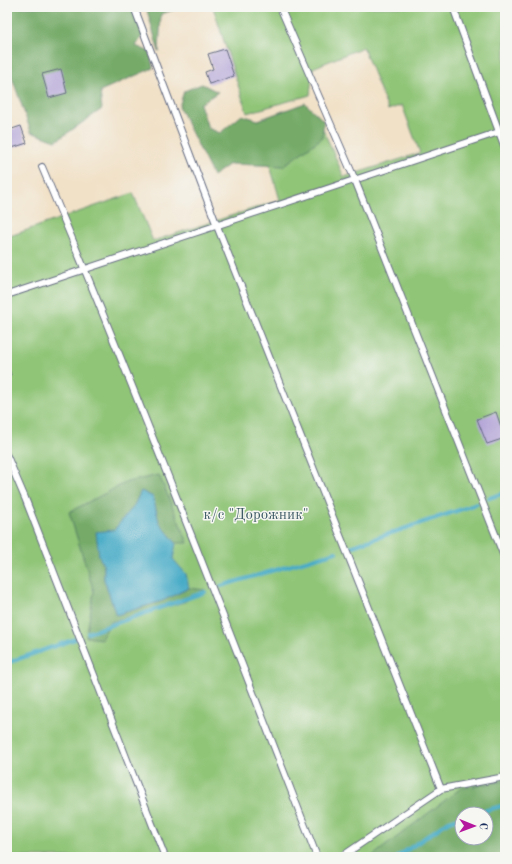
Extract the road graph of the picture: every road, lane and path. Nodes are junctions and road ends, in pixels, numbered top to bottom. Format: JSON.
{"nodes":[{"id":1,"x":134,"y":7,"type":"edge"},
{"id":2,"x":280,"y":7,"type":"edge"},
{"id":3,"x":453,"y":7,"type":"edge"},
{"id":4,"x":502,"y":131,"type":"edge"},
{"id":5,"x":505,"y":148,"type":"edge"},
{"id":6,"x":42,"y":167,"type":"dead end"},
{"id":7,"x":355,"y":180,"type":"junction"},
{"id":8,"x":217,"y":226,"type":"junction"},
{"id":9,"x":85,"y":270,"type":"junction"},
{"id":10,"x":7,"y":296,"type":"edge"},
{"id":11,"x":7,"y":456,"type":"edge"},
{"id":12,"x":505,"y":559,"type":"edge"},
{"id":13,"x":505,"y":777,"type":"edge"},
{"id":14,"x":440,"y":789,"type":"junction"},
{"id":15,"x":165,"y":857,"type":"edge"},
{"id":16,"x":317,"y":857,"type":"edge"},
{"id":17,"x":341,"y":857,"type":"edge"}],
"edges":[{"from":1,"to":8,"type":"lane"},
{"from":2,"to":7,"type":"lane"},
{"from":3,"to":4,"type":"lane"},
{"from":4,"to":5,"type":"lane"},
{"from":4,"to":7,"type":"lane"},
{"from":6,"to":9,"type":"lane"},
{"from":7,"to":8,"type":"lane"},
{"from":7,"to":12,"type":"lane"},
{"from":8,"to":9,"type":"lane"},
{"from":8,"to":14,"type":"lane"},
{"from":9,"to":10,"type":"lane"},
{"from":9,"to":16,"type":"lane"},
{"from":11,"to":15,"type":"lane"},
{"from":13,"to":14,"type":"lane"},
{"from":14,"to":17,"type":"lane"}]}
